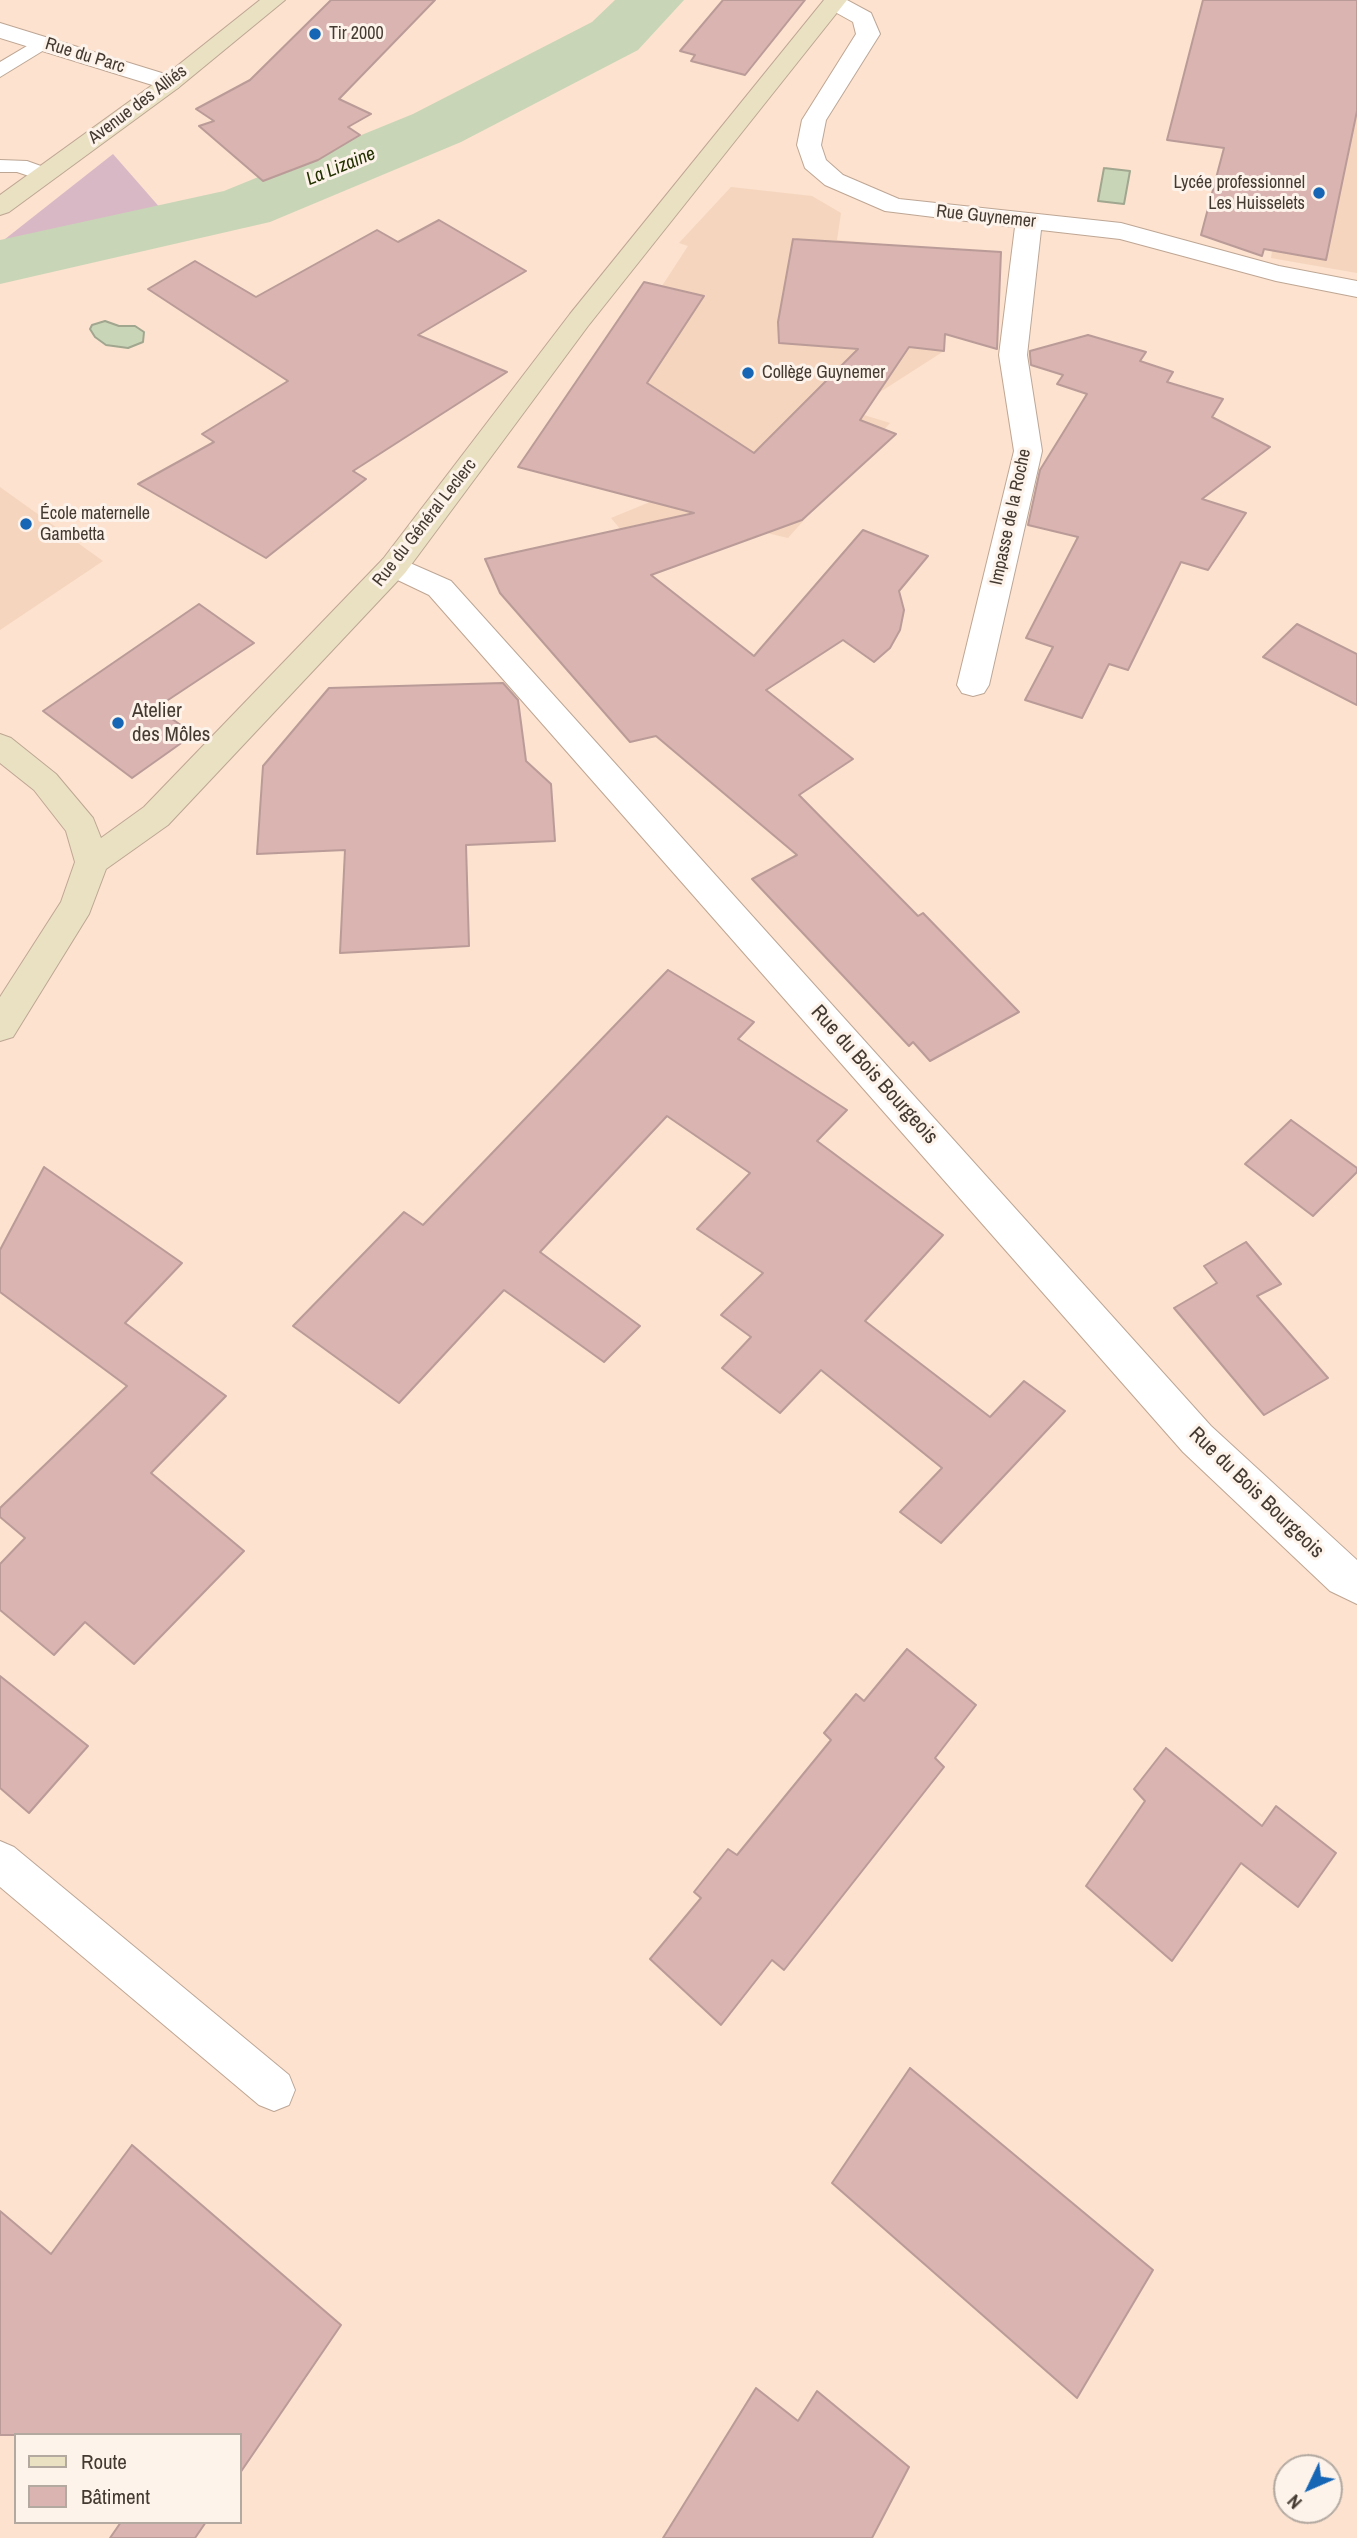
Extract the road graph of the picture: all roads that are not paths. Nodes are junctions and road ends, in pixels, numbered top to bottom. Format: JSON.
{"nodes":[{"id":1,"x":274,"y":0,"type":"edge"},
{"id":2,"x":835,"y":1,"type":"edge"},
{"id":3,"x":0,"y":30,"type":"edge"},
{"id":4,"x":42,"y":43,"type":"junction"},
{"id":5,"x":0,"y":71,"type":"edge"},
{"id":6,"x":170,"y":83,"type":"junction"},
{"id":7,"x":0,"y":166,"type":"edge"},
{"id":8,"x":44,"y":175,"type":"junction"},
{"id":9,"x":0,"y":207,"type":"edge"},
{"id":10,"x":1029,"y":221,"type":"junction"},
{"id":11,"x":1357,"y":289,"type":"edge"},
{"id":12,"x":394,"y":566,"type":"junction"},
{"id":13,"x":973,"y":685,"type":"dead end"},
{"id":14,"x":0,"y":746,"type":"edge"},
{"id":15,"x":92,"y":862,"type":"junction"},
{"id":16,"x":0,"y":1027,"type":"edge"},
{"id":17,"x":1357,"y":1584,"type":"edge"},
{"id":18,"x":0,"y":1861,"type":"edge"},
{"id":19,"x":274,"y":2090,"type":"dead end"}],
"edges":[{"from":1,"to":6,"type":"street","name":"Avenue des Alliés"},
{"from":2,"to":10,"type":"street","name":"Rue Guynemer"},
{"from":2,"to":12,"type":"street","name":"Rue du Général Leclerc"},
{"from":3,"to":4,"type":"street","name":"Rue du Parc"},
{"from":4,"to":5,"type":"lane"},
{"from":4,"to":6,"type":"street","name":"Rue du Parc"},
{"from":6,"to":8,"type":"street","name":"Avenue des Alliés"},
{"from":7,"to":8,"type":"lane"},
{"from":8,"to":9,"type":"street","name":"Avenue des Alliés"},
{"from":10,"to":11,"type":"street","name":"Rue Guynemer"},
{"from":10,"to":13,"type":"street","name":"Impasse de la Roche"},
{"from":12,"to":15,"type":"street","name":"Rue du Général Leclerc"},
{"from":12,"to":17,"type":"street","name":"Rue du Bois Bourgeois"},
{"from":14,"to":15,"type":"street"},
{"from":15,"to":16,"type":"street"},
{"from":18,"to":19,"type":"lane"}]}
